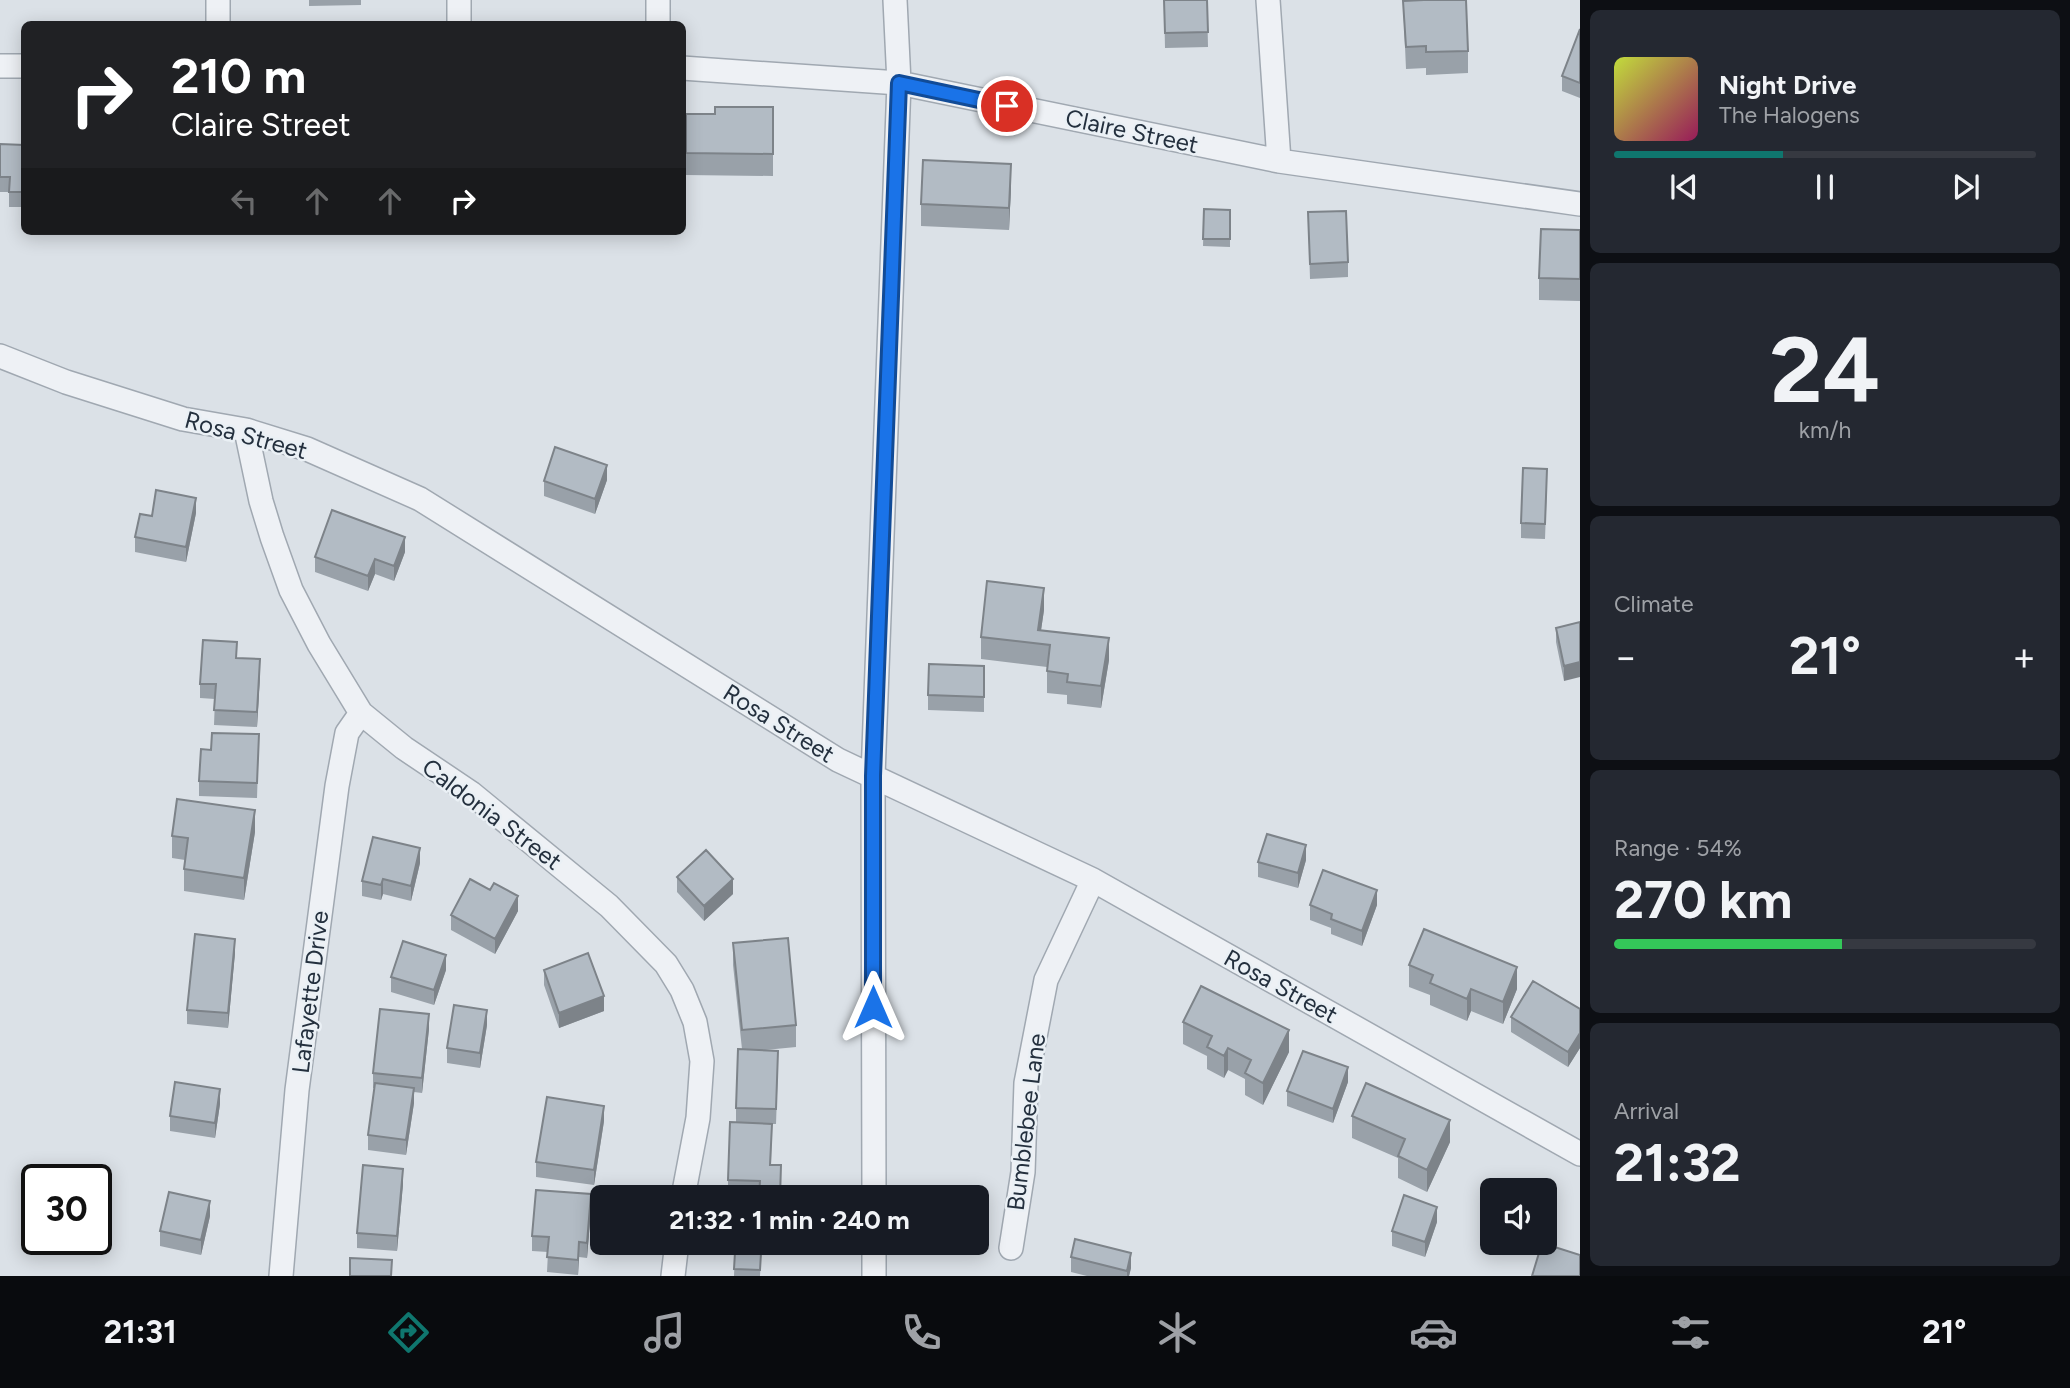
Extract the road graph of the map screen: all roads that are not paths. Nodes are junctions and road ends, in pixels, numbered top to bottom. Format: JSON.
{"nodes":[{"id":1,"x":218,"y":0,"type":"edge"},
{"id":2,"x":459,"y":0,"type":"edge"},
{"id":3,"x":658,"y":0,"type":"edge"},
{"id":4,"x":895,"y":0,"type":"edge"},
{"id":5,"x":1268,"y":0,"type":"edge"},
{"id":6,"x":218,"y":21,"type":"edge"},
{"id":7,"x":459,"y":21,"type":"edge"},
{"id":8,"x":658,"y":21,"type":"edge"},
{"id":9,"x":0,"y":66,"type":"edge"},
{"id":10,"x":21,"y":66,"type":"edge"},
{"id":11,"x":686,"y":68,"type":"edge"},
{"id":12,"x":899,"y":83,"type":"junction"},
{"id":13,"x":1279,"y":162,"type":"junction"},
{"id":14,"x":1580,"y":204,"type":"edge"},
{"id":15,"x":0,"y":356,"type":"edge"},
{"id":16,"x":246,"y":430,"type":"junction"},
{"id":17,"x":362,"y":713,"type":"junction"},
{"id":18,"x":873,"y":776,"type":"junction"},
{"id":19,"x":1093,"y":880,"type":"junction"},
{"id":20,"x":1580,"y":1154,"type":"edge"},
{"id":21,"x":685,"y":1185,"type":"edge"},
{"id":22,"x":874,"y":1185,"type":"edge"},
{"id":23,"x":1011,"y":1248,"type":"dead end"},
{"id":24,"x":675,"y":1255,"type":"edge"},
{"id":25,"x":874,"y":1255,"type":"edge"},
{"id":26,"x":281,"y":1276,"type":"edge"},
{"id":27,"x":673,"y":1276,"type":"edge"},
{"id":28,"x":874,"y":1276,"type":"edge"}],
"edges":[{"from":1,"to":6,"type":"street"},
{"from":2,"to":7,"type":"street"},
{"from":3,"to":8,"type":"street"},
{"from":4,"to":12,"type":"street"},
{"from":5,"to":13,"type":"street"},
{"from":9,"to":10,"type":"street"},
{"from":11,"to":12,"type":"street","name":"Claire Street"},
{"from":12,"to":13,"type":"street","name":"Claire Street"},
{"from":12,"to":18,"type":"street"},
{"from":13,"to":14,"type":"street","name":"Claire Street"},
{"from":15,"to":16,"type":"street","name":"Rosa Street"},
{"from":16,"to":17,"type":"street","name":"Caldonia Street"},
{"from":16,"to":18,"type":"street","name":"Rosa Street"},
{"from":17,"to":21,"type":"street","name":"Caldonia Street"},
{"from":17,"to":26,"type":"street","name":"Lafayette Drive"},
{"from":18,"to":19,"type":"street","name":"Rosa Street"},
{"from":18,"to":22,"type":"street"},
{"from":19,"to":20,"type":"street","name":"Rosa Street"},
{"from":19,"to":23,"type":"street","name":"Bumblebee Lane"},
{"from":24,"to":27,"type":"street"},
{"from":25,"to":28,"type":"street"}]}
